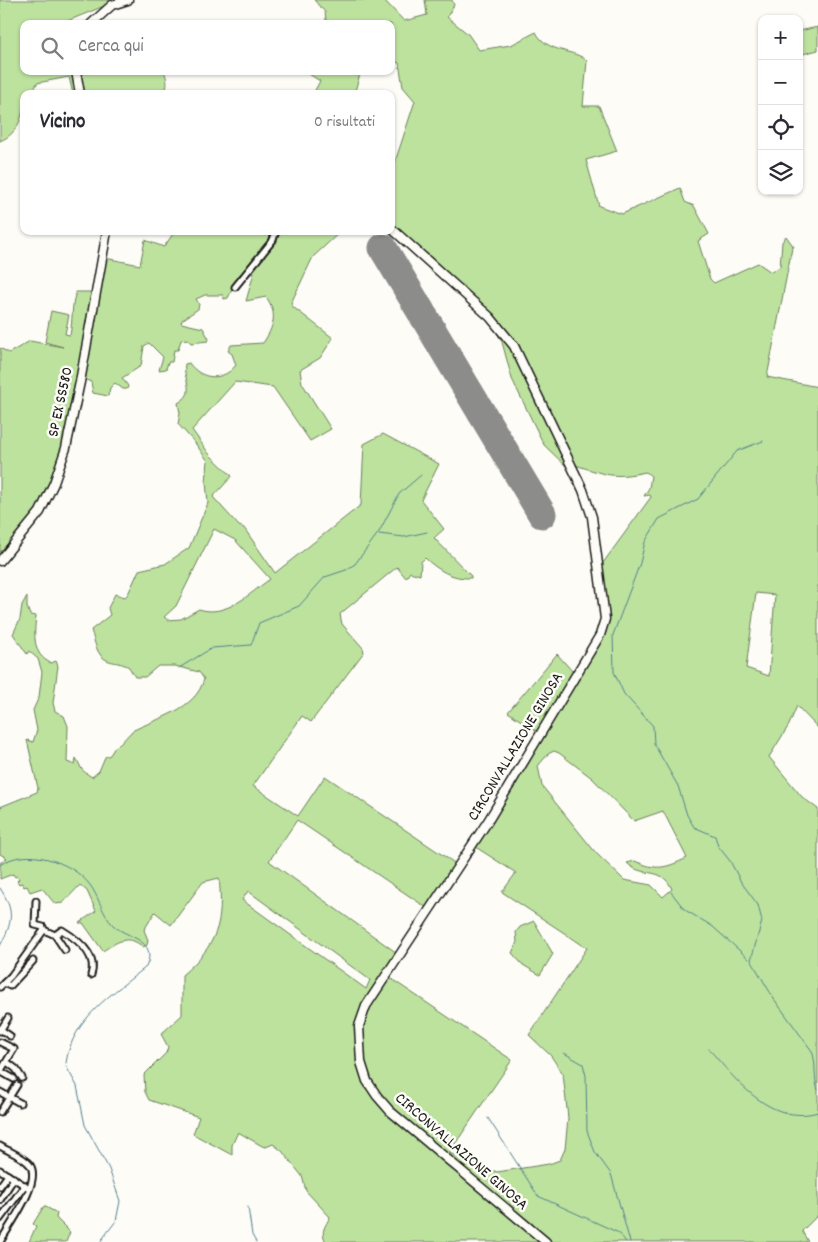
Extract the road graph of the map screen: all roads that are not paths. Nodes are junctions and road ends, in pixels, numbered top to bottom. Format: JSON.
{"nodes":[{"id":1,"x":128,"y":0,"type":"edge"},
{"id":2,"x":95,"y":20,"type":"edge"},
{"id":3,"x":77,"y":75,"type":"edge"},
{"id":4,"x":79,"y":90,"type":"edge"},
{"id":5,"x":395,"y":232,"type":"edge"},
{"id":6,"x":105,"y":235,"type":"edge"},
{"id":7,"x":275,"y":235,"type":"edge"},
{"id":8,"x":235,"y":287,"type":"dead end"},
{"id":9,"x":0,"y":562,"type":"edge"},
{"id":10,"x":36,"y":901,"type":"dead end"},
{"id":11,"x":44,"y":930,"type":"junction"},
{"id":12,"x":55,"y":935,"type":"junction"},
{"id":13,"x":65,"y":950,"type":"dead end"},
{"id":14,"x":33,"y":961,"type":"dead end"},
{"id":15,"x":91,"y":975,"type":"dead end"},
{"id":16,"x":2,"y":985,"type":"edge"},
{"id":17,"x":8,"y":1018,"type":"dead end"},
{"id":18,"x":0,"y":1030,"type":"edge"},
{"id":19,"x":10,"y":1036,"type":"dead end"},
{"id":20,"x":0,"y":1042,"type":"edge"},
{"id":21,"x":7,"y":1062,"type":"junction"},
{"id":22,"x":0,"y":1071,"type":"edge"},
{"id":23,"x":22,"y":1078,"type":"dead end"},
{"id":24,"x":14,"y":1079,"type":"dead end"},
{"id":25,"x":17,"y":1085,"type":"dead end"},
{"id":26,"x":0,"y":1092,"type":"edge"},
{"id":27,"x":9,"y":1097,"type":"junction"},
{"id":28,"x":20,"y":1103,"type":"dead end"},
{"id":29,"x":0,"y":1112,"type":"edge"},
{"id":30,"x":1,"y":1149,"type":"edge"},
{"id":31,"x":0,"y":1170,"type":"edge"},
{"id":32,"x":8,"y":1175,"type":"junction"},
{"id":33,"x":14,"y":1178,"type":"junction"},
{"id":34,"x":25,"y":1185,"type":"junction"},
{"id":35,"x":0,"y":1186,"type":"edge"},
{"id":36,"x":31,"y":1188,"type":"junction"},
{"id":37,"x":0,"y":1200,"type":"edge"},
{"id":38,"x":0,"y":1220,"type":"edge"},
{"id":39,"x":0,"y":1242,"type":"edge"},
{"id":40,"x":546,"y":1242,"type":"edge"}],
"edges":[{"from":1,"to":2,"type":"main road"},
{"from":3,"to":4,"type":"main road"},
{"from":5,"to":40,"type":"main road","name":"CIRCONVALLAZIONE GINOSA"},
{"from":6,"to":9,"type":"main road","name":"SP EX SS580"},
{"from":7,"to":8,"type":"street"},
{"from":10,"to":11,"type":"street"},
{"from":11,"to":12,"type":"street"},
{"from":11,"to":16,"type":"street"},
{"from":12,"to":13,"type":"street"},
{"from":12,"to":15,"type":"street"},
{"from":14,"to":16,"type":"street"},
{"from":17,"to":18,"type":"street"},
{"from":18,"to":19,"type":"street"},
{"from":20,"to":21,"type":"street"},
{"from":21,"to":22,"type":"street"},
{"from":21,"to":23,"type":"street"},
{"from":22,"to":24,"type":"street"},
{"from":25,"to":27,"type":"street"},
{"from":26,"to":27,"type":"street"},
{"from":27,"to":28,"type":"street"},
{"from":27,"to":29,"type":"street"},
{"from":30,"to":36,"type":"street"},
{"from":31,"to":32,"type":"street"},
{"from":32,"to":33,"type":"street"},
{"from":32,"to":35,"type":"street"},
{"from":33,"to":34,"type":"street"},
{"from":33,"to":37,"type":"street"},
{"from":34,"to":36,"type":"street"},
{"from":34,"to":38,"type":"street"},
{"from":36,"to":39,"type":"street"}]}
